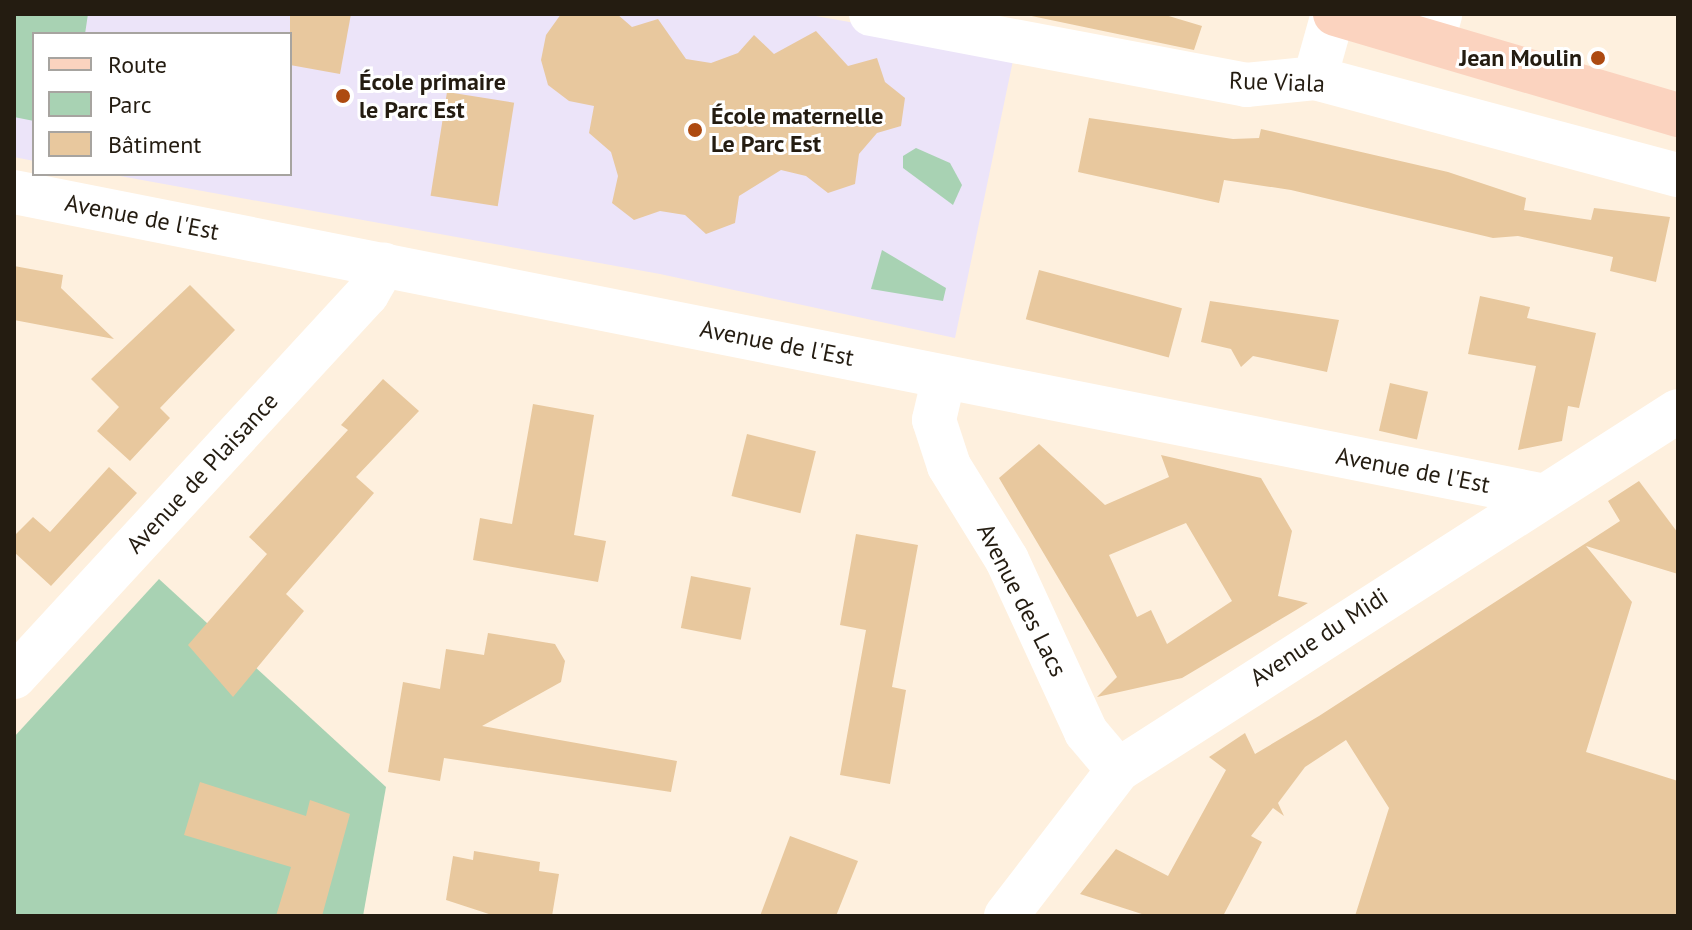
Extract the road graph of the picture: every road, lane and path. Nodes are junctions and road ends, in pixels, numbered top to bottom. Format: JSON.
{"nodes":[{"id":1,"x":871,"y":14,"type":"edge"},
{"id":2,"x":1334,"y":14,"type":"edge"},
{"id":3,"x":1437,"y":28,"type":"edge"},
{"id":4,"x":1315,"y":78,"type":"junction"},
{"id":5,"x":1678,"y":115,"type":"edge"},
{"id":6,"x":1678,"y":175,"type":"edge"},
{"id":7,"x":14,"y":192,"type":"edge"},
{"id":8,"x":384,"y":264,"type":"junction"},
{"id":9,"x":944,"y":377,"type":"junction"},
{"id":10,"x":1678,"y":411,"type":"edge"},
{"id":11,"x":1540,"y":495,"type":"junction"},
{"id":12,"x":14,"y":677,"type":"edge"},
{"id":13,"x":1118,"y":770,"type":"junction"},
{"id":14,"x":1006,"y":916,"type":"edge"}],
"edges":[{"from":1,"to":4,"type":"street","name":"Rue Viala"},
{"from":2,"to":3,"type":"main road"},
{"from":2,"to":4,"type":"street"},
{"from":3,"to":5,"type":"main road"},
{"from":4,"to":6,"type":"street","name":"Rue Viala"},
{"from":7,"to":8,"type":"street","name":"Avenue de l'Est"},
{"from":8,"to":9,"type":"street","name":"Avenue de l'Est"},
{"from":8,"to":12,"type":"street","name":"Avenue de Plaisance"},
{"from":9,"to":11,"type":"street","name":"Avenue de l'Est"},
{"from":9,"to":13,"type":"street","name":"Avenue des Lacs"},
{"from":10,"to":11,"type":"street","name":"Avenue du Midi"},
{"from":11,"to":13,"type":"street","name":"Avenue du Midi"},
{"from":13,"to":14,"type":"street","name":"Avenue du Midi"}]}
